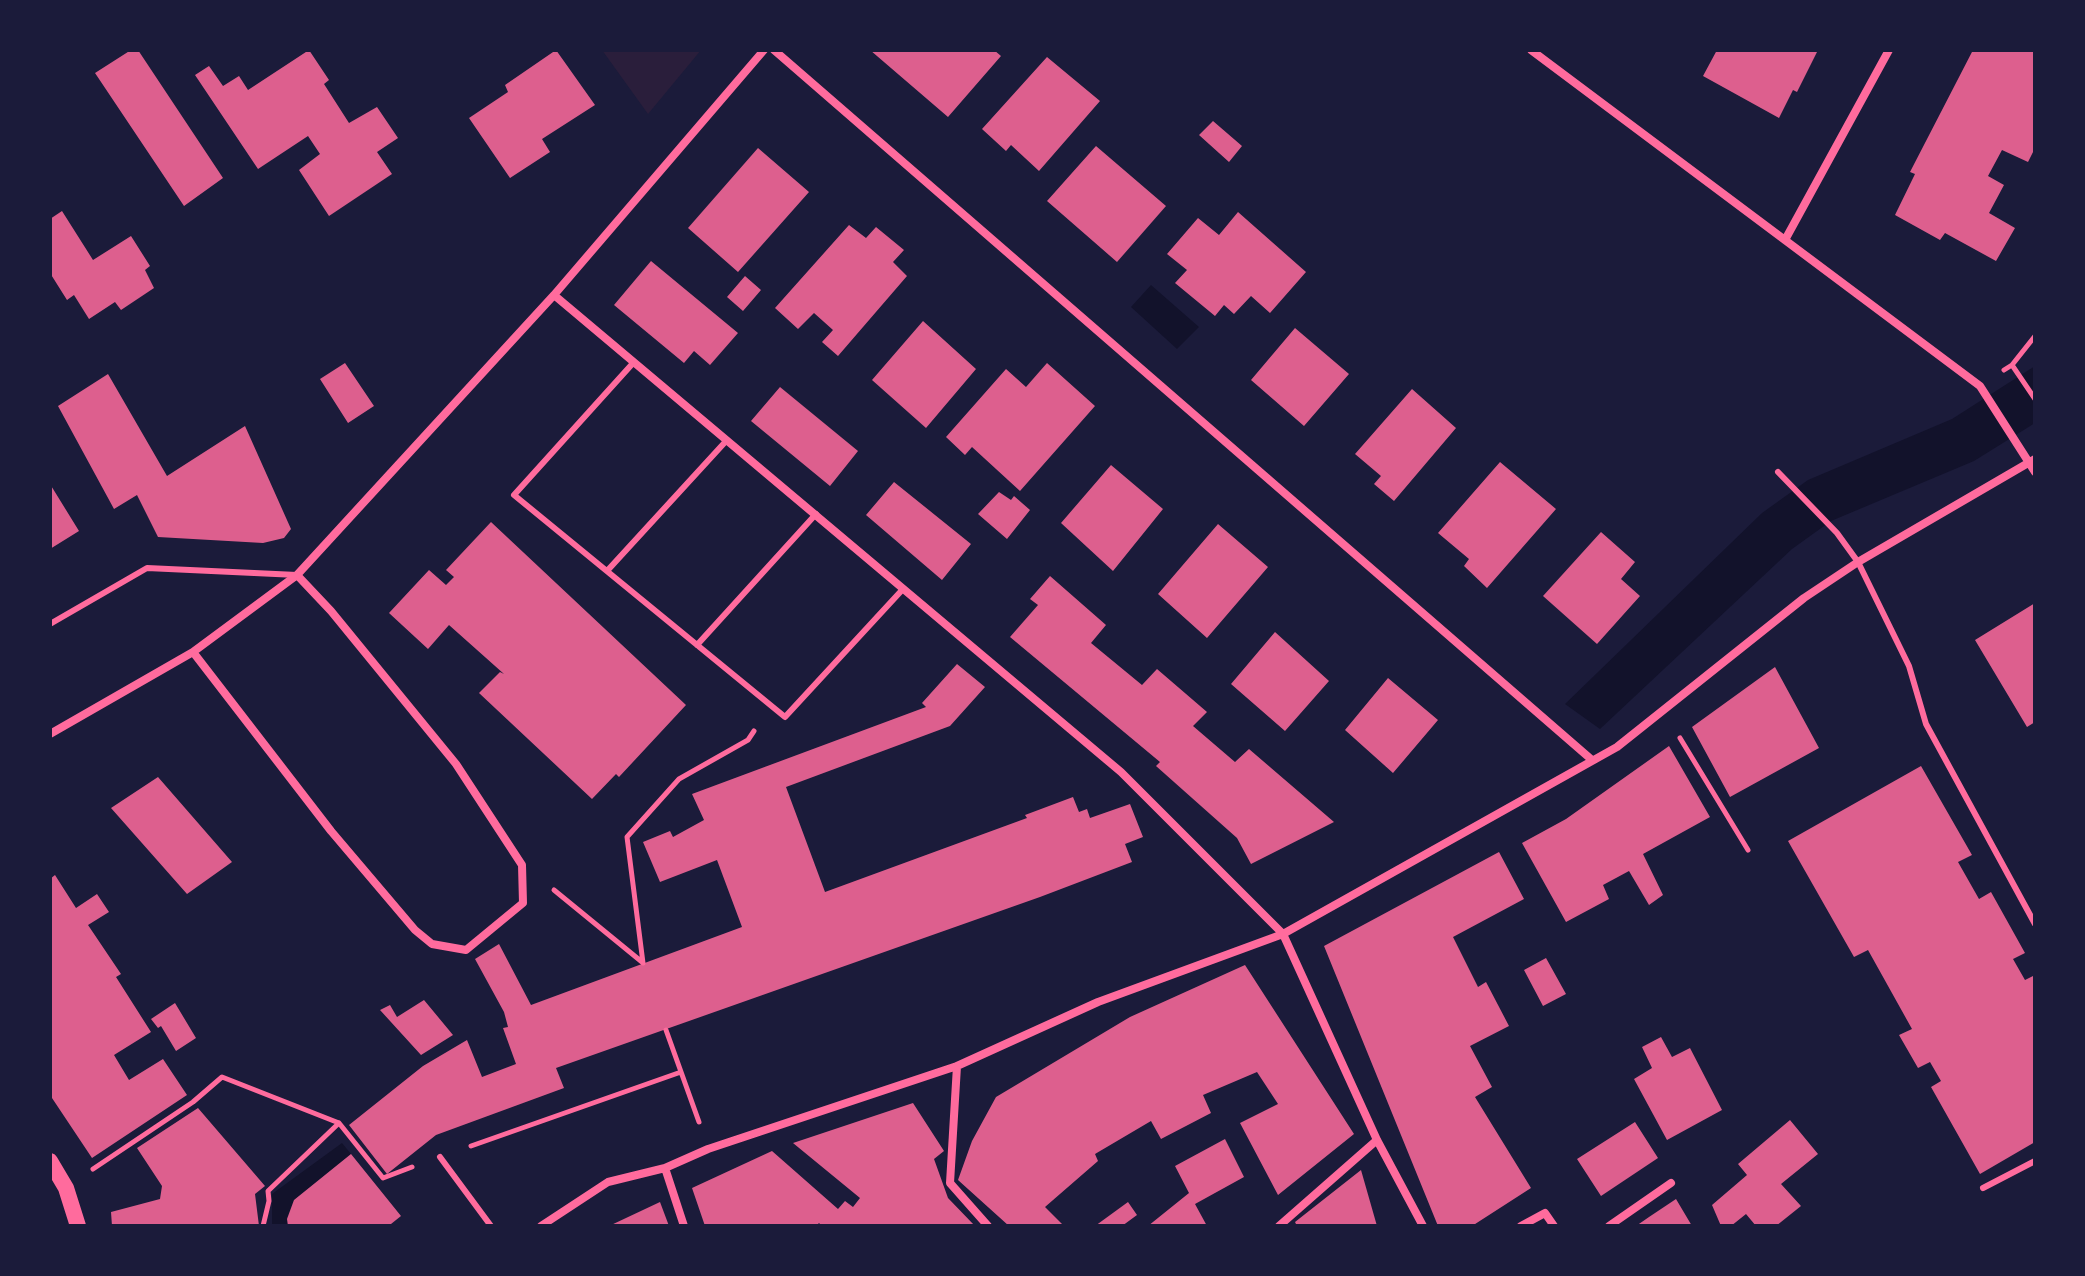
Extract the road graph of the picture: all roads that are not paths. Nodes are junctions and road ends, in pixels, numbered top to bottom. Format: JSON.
{"nodes":[{"id":1,"x":764,"y":50,"type":"edge"},
{"id":2,"x":774,"y":50,"type":"edge"},
{"id":3,"x":1531,"y":50,"type":"edge"},
{"id":4,"x":1889,"y":50,"type":"edge"},
{"id":5,"x":1785,"y":240,"type":"junction"},
{"id":6,"x":554,"y":295,"type":"junction"},
{"id":7,"x":634,"y":362,"type":"junction"},
{"id":8,"x":727,"y":440,"type":"junction"},
{"id":9,"x":2032,"y":461,"type":"edge"},
{"id":10,"x":1778,"y":472,"type":"dead end"},
{"id":11,"x":2035,"y":472,"type":"edge"},
{"id":12,"x":816,"y":514,"type":"junction"},
{"id":13,"x":1858,"y":562,"type":"junction"},
{"id":14,"x":607,"y":571,"type":"junction"},
{"id":15,"x":297,"y":575,"type":"junction"},
{"id":16,"x":903,"y":589,"type":"junction"},
{"id":17,"x":50,"y":624,"type":"edge"},
{"id":18,"x":697,"y":645,"type":"junction"},
{"id":19,"x":193,"y":652,"type":"junction"},
{"id":20,"x":50,"y":734,"type":"edge"},
{"id":21,"x":1592,"y":760,"type":"junction"},
{"id":22,"x":2035,"y":924,"type":"edge"},
{"id":23,"x":1283,"y":934,"type":"junction"},
{"id":24,"x":957,"y":1066,"type":"junction"},
{"id":25,"x":1377,"y":1140,"type":"junction"},
{"id":26,"x":440,"y":1157,"type":"road end"},
{"id":27,"x":50,"y":1161,"type":"edge"},
{"id":28,"x":2035,"y":1161,"type":"edge"},
{"id":29,"x":665,"y":1168,"type":"junction"},
{"id":30,"x":1671,"y":1183,"type":"dead end"},
{"id":31,"x":1983,"y":1188,"type":"dead end"},
{"id":32,"x":78,"y":1226,"type":"edge"},
{"id":33,"x":491,"y":1226,"type":"edge"},
{"id":34,"x":541,"y":1226,"type":"edge"},
{"id":35,"x":684,"y":1226,"type":"edge"},
{"id":36,"x":988,"y":1226,"type":"edge"},
{"id":37,"x":1279,"y":1226,"type":"edge"},
{"id":38,"x":1423,"y":1226,"type":"edge"},
{"id":39,"x":1521,"y":1226,"type":"edge"},
{"id":40,"x":1554,"y":1226,"type":"edge"},
{"id":41,"x":1609,"y":1226,"type":"edge"}],
"edges":[{"from":1,"to":6,"type":"street"},
{"from":2,"to":21,"type":"street"},
{"from":3,"to":5,"type":"street"},
{"from":4,"to":5,"type":"street"},
{"from":5,"to":9,"type":"street"},
{"from":6,"to":7,"type":"street"},
{"from":6,"to":15,"type":"street"},
{"from":7,"to":8,"type":"street"},
{"from":7,"to":14,"type":"lane"},
{"from":8,"to":12,"type":"street"},
{"from":8,"to":14,"type":"lane"},
{"from":9,"to":11,"type":"street"},
{"from":9,"to":13,"type":"street"},
{"from":10,"to":13,"type":"lane"},
{"from":12,"to":16,"type":"street"},
{"from":12,"to":18,"type":"lane"},
{"from":13,"to":21,"type":"street"},
{"from":13,"to":22,"type":"lane"},
{"from":14,"to":18,"type":"lane"},
{"from":15,"to":17,"type":"lane"},
{"from":15,"to":19,"type":"street"},
{"from":15,"to":19,"type":"street"},
{"from":16,"to":18,"type":"lane"},
{"from":16,"to":23,"type":"street"},
{"from":19,"to":20,"type":"street"},
{"from":21,"to":23,"type":"street"},
{"from":23,"to":24,"type":"street"},
{"from":23,"to":25,"type":"street"},
{"from":24,"to":29,"type":"street"},
{"from":24,"to":36,"type":"street"},
{"from":25,"to":37,"type":"street"},
{"from":25,"to":38,"type":"street"},
{"from":26,"to":33,"type":"lane"},
{"from":27,"to":32,"type":"main road"},
{"from":28,"to":31,"type":"lane"},
{"from":29,"to":34,"type":"street"},
{"from":29,"to":35,"type":"street"},
{"from":30,"to":41,"type":"street"},
{"from":39,"to":40,"type":"street"}]}
